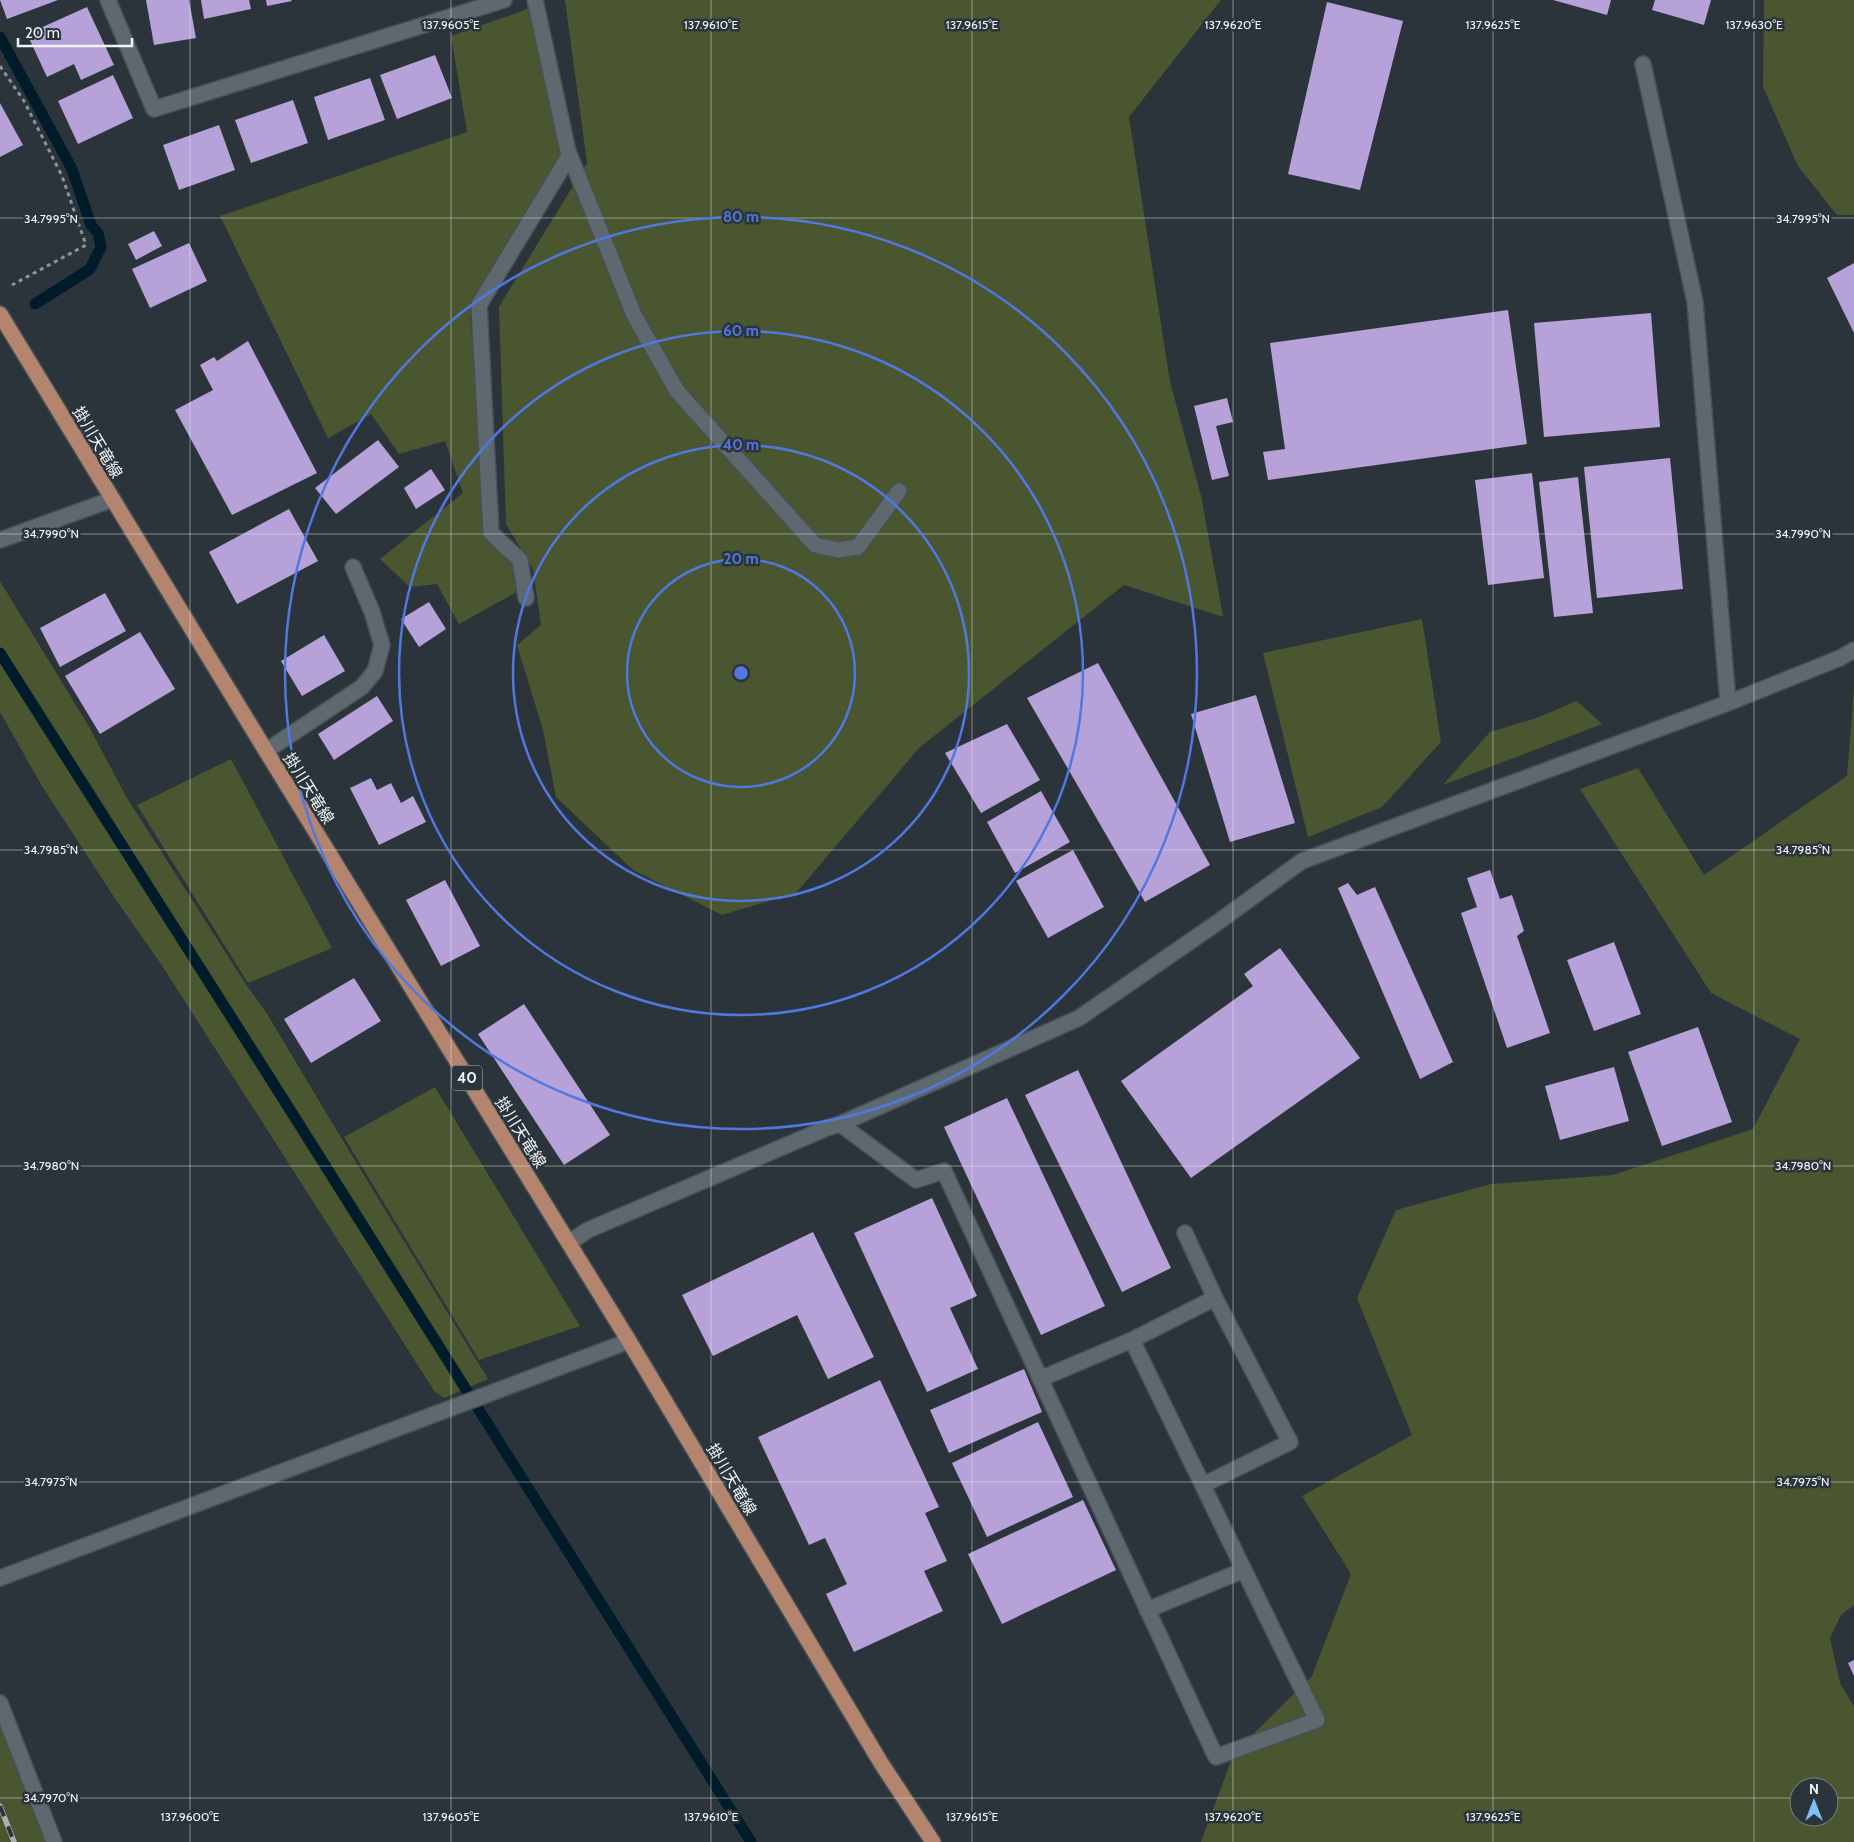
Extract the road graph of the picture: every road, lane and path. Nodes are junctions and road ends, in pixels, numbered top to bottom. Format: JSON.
{"nodes":[{"id":1,"x":108,"y":0,"type":"edge"},
{"id":2,"x":504,"y":0,"type":"edge"},
{"id":3,"x":535,"y":0,"type":"edge"},
{"id":4,"x":1643,"y":64,"type":"dead end"},
{"id":5,"x":0,"y":66,"type":"edge"},
{"id":6,"x":568,"y":151,"type":"junction"},
{"id":7,"x":12,"y":284,"type":"dead end"},
{"id":8,"x":0,"y":314,"type":"edge"},
{"id":9,"x":899,"y":491,"type":"dead end"},
{"id":10,"x":113,"y":499,"type":"junction"},
{"id":11,"x":0,"y":540,"type":"edge"},
{"id":12,"x":354,"y":567,"type":"dead end"},
{"id":13,"x":526,"y":598,"type":"dead end"},
{"id":14,"x":1854,"y":650,"type":"edge"},
{"id":15,"x":1728,"y":703,"type":"junction"},
{"id":16,"x":266,"y":751,"type":"junction"},
{"id":17,"x":840,"y":1124,"type":"junction"},
{"id":18,"x":1185,"y":1233,"type":"dead end"},
{"id":19,"x":569,"y":1243,"type":"junction"},
{"id":20,"x":1215,"y":1298,"type":"junction"},
{"id":21,"x":1132,"y":1340,"type":"junction"},
{"id":22,"x":629,"y":1341,"type":"junction"},
{"id":23,"x":1040,"y":1379,"type":"junction"},
{"id":24,"x":1203,"y":1486,"type":"junction"},
{"id":25,"x":1244,"y":1570,"type":"junction"},
{"id":26,"x":0,"y":1578,"type":"edge"},
{"id":27,"x":1147,"y":1610,"type":"junction"},
{"id":28,"x":0,"y":1703,"type":"edge"},
{"id":29,"x":54,"y":1842,"type":"edge"},
{"id":30,"x":933,"y":1842,"type":"edge"}],
"edges":[{"from":1,"to":2,"type":"street"},
{"from":3,"to":6,"type":"street"},
{"from":4,"to":15,"type":"street"},
{"from":5,"to":7,"type":"path"},
{"from":6,"to":9,"type":"street"},
{"from":6,"to":13,"type":"street"},
{"from":8,"to":10,"type":"main road","name":"掛川天竜線","number":"40"},
{"from":10,"to":11,"type":"street"},
{"from":10,"to":16,"type":"main road","name":"掛川天竜線","number":"40"},
{"from":12,"to":16,"type":"street"},
{"from":14,"to":15,"type":"street"},
{"from":15,"to":17,"type":"street"},
{"from":16,"to":19,"type":"main road","name":"掛川天竜線","number":"40"},
{"from":17,"to":19,"type":"street"},
{"from":17,"to":23,"type":"street"},
{"from":18,"to":20,"type":"street"},
{"from":19,"to":22,"type":"main road","name":"掛川天竜線","number":"40"},
{"from":20,"to":21,"type":"street"},
{"from":20,"to":24,"type":"street"},
{"from":21,"to":23,"type":"street"},
{"from":21,"to":24,"type":"street"},
{"from":22,"to":26,"type":"street"},
{"from":22,"to":30,"type":"main road","name":"掛川天竜線","number":"40"},
{"from":23,"to":27,"type":"street"},
{"from":24,"to":25,"type":"street"},
{"from":25,"to":27,"type":"street"},
{"from":25,"to":27,"type":"street"},
{"from":28,"to":29,"type":"street"}]}
